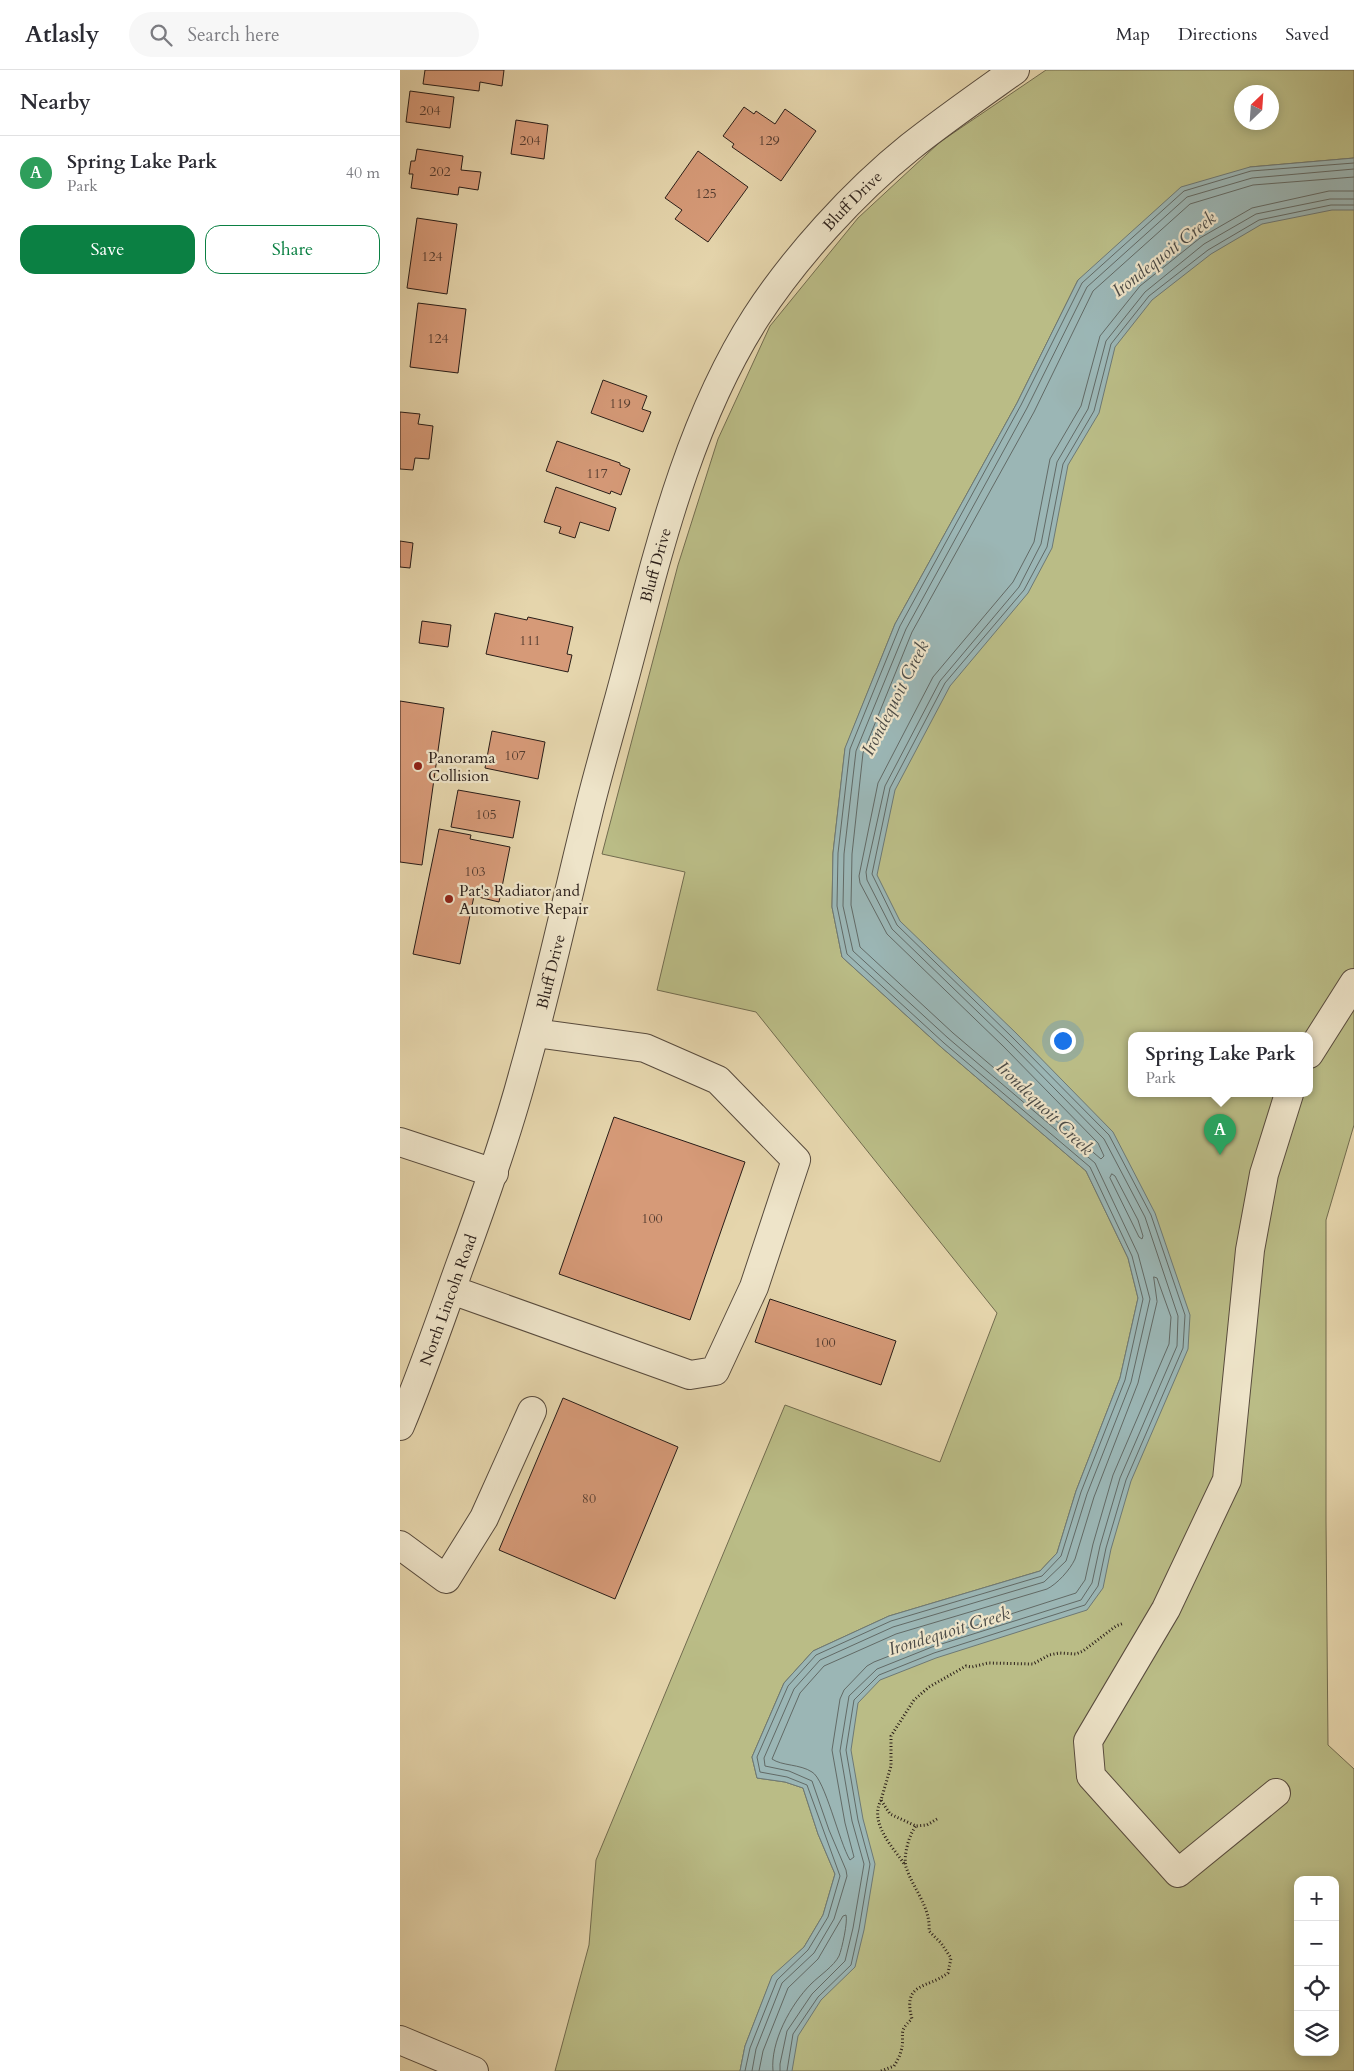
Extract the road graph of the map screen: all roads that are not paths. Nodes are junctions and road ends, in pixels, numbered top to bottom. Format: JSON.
{"nodes":[{"id":1,"x":1015,"y":70,"type":"edge"},
{"id":2,"x":1354,"y":983,"type":"edge"},
{"id":3,"x":534,"y":1033,"type":"junction"},
{"id":4,"x":1313,"y":1048,"type":"edge"},
{"id":5,"x":1288,"y":1097,"type":"edge"},
{"id":6,"x":400,"y":1142,"type":"edge"},
{"id":7,"x":494,"y":1173,"type":"junction"},
{"id":8,"x":452,"y":1290,"type":"junction"},
{"id":9,"x":532,"y":1411,"type":"dead end"},
{"id":10,"x":400,"y":1426,"type":"edge"},
{"id":11,"x":400,"y":1545,"type":"edge"},
{"id":12,"x":1276,"y":1793,"type":"dead end"},
{"id":13,"x":400,"y":2040,"type":"edge"},
{"id":14,"x":474,"y":2071,"type":"edge"}],
"edges":[{"from":1,"to":3,"type":"street","name":"Bluff Drive"},
{"from":2,"to":4,"type":"street"},
{"from":3,"to":7,"type":"street","name":"Bluff Drive"},
{"from":3,"to":8,"type":"street"},
{"from":5,"to":12,"type":"street"},
{"from":6,"to":7,"type":"street"},
{"from":7,"to":8,"type":"street","name":"North Lincoln Road"},
{"from":8,"to":10,"type":"street","name":"North Lincoln Road"},
{"from":9,"to":11,"type":"street"},
{"from":13,"to":14,"type":"street"}]}
